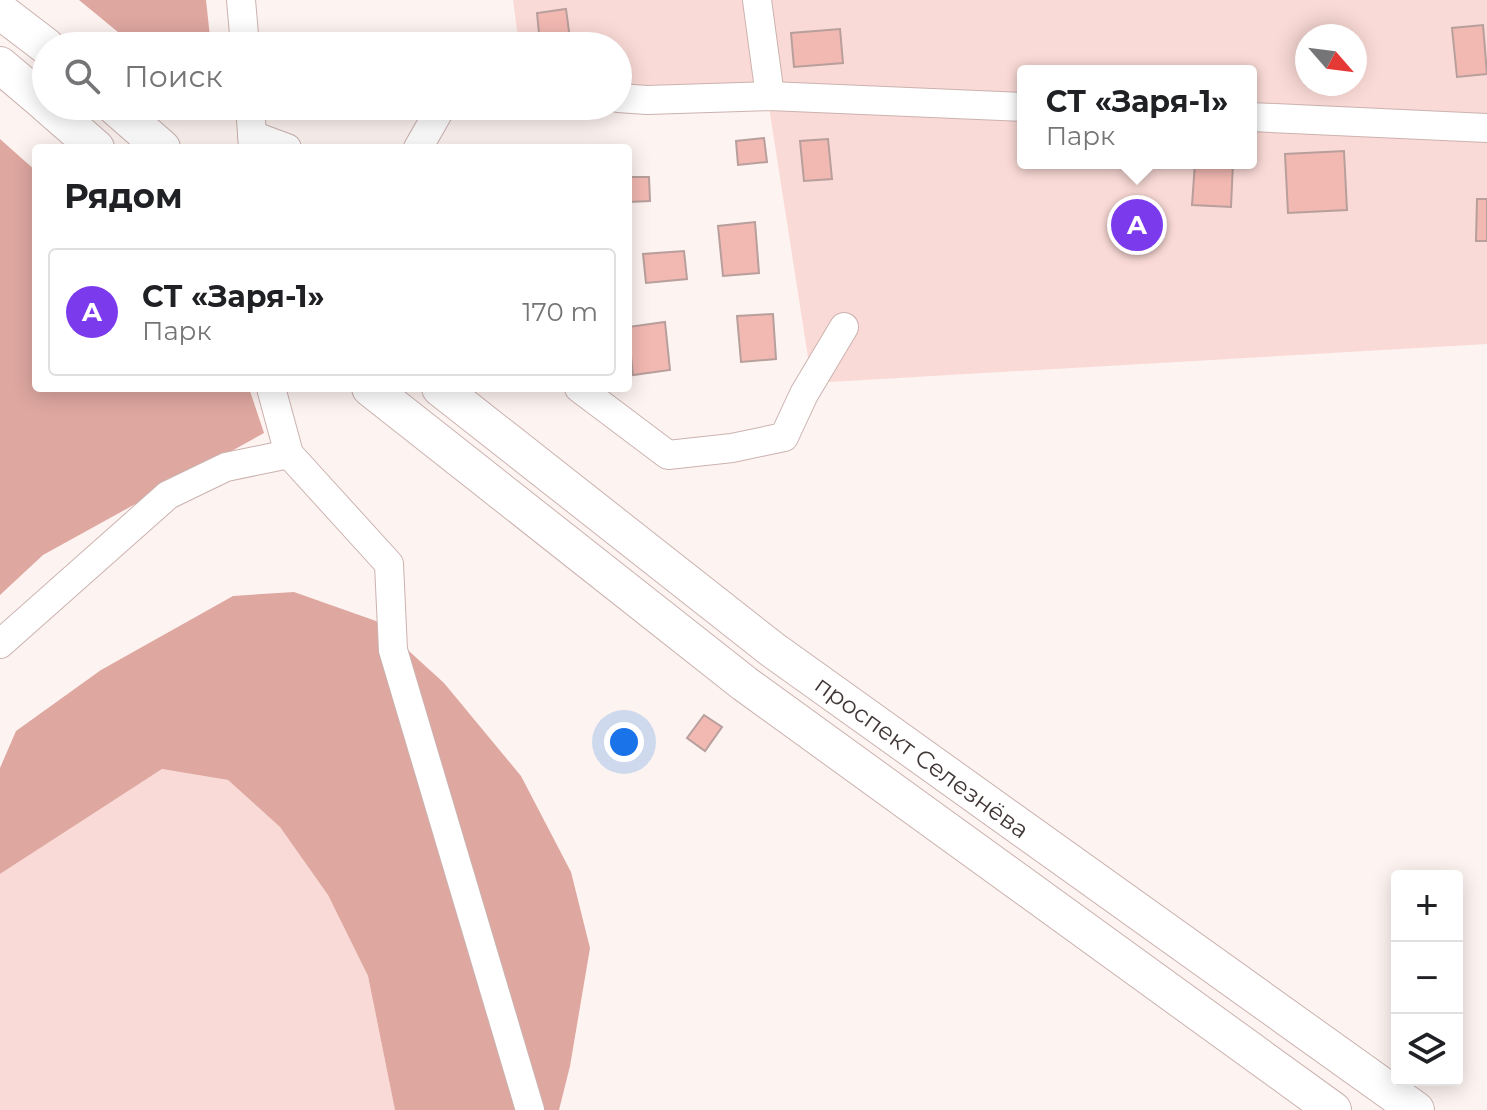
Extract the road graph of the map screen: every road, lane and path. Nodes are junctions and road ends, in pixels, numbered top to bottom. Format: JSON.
{"nodes":[{"id":1,"x":241,"y":0,"type":"edge"},
{"id":2,"x":757,"y":0,"type":"edge"},
{"id":3,"x":0,"y":11,"type":"edge"},
{"id":4,"x":244,"y":32,"type":"edge"},
{"id":5,"x":32,"y":35,"type":"edge"},
{"id":6,"x":0,"y":65,"type":"edge"},
{"id":7,"x":32,"y":92,"type":"edge"},
{"id":8,"x":770,"y":96,"type":"junction"},
{"id":9,"x":632,"y":99,"type":"edge"},
{"id":10,"x":1017,"y":107,"type":"edge"},
{"id":11,"x":1257,"y":117,"type":"edge"},
{"id":12,"x":64,"y":120,"type":"edge"},
{"id":13,"x":130,"y":120,"type":"edge"},
{"id":14,"x":251,"y":120,"type":"edge"},
{"id":15,"x":434,"y":120,"type":"edge"},
{"id":16,"x":1487,"y":128,"type":"edge"},
{"id":17,"x":252,"y":142,"type":"edge"},
{"id":18,"x":91,"y":144,"type":"edge"},
{"id":19,"x":157,"y":144,"type":"edge"},
{"id":20,"x":420,"y":144,"type":"edge"},
{"id":21,"x":844,"y":327,"type":"dead end"},
{"id":22,"x":272,"y":392,"type":"edge"},
{"id":23,"x":375,"y":392,"type":"edge"},
{"id":24,"x":445,"y":392,"type":"edge"},
{"id":25,"x":584,"y":392,"type":"edge"},
{"id":26,"x":289,"y":454,"type":"junction"},
{"id":27,"x":0,"y":644,"type":"edge"},
{"id":28,"x":530,"y":1110,"type":"edge"},
{"id":29,"x":1333,"y":1110,"type":"edge"},
{"id":30,"x":1416,"y":1110,"type":"edge"}],
"edges":[{"from":1,"to":4,"type":"street"},
{"from":2,"to":8,"type":"street"},
{"from":3,"to":5,"type":"main road"},
{"from":6,"to":7,"type":"main road"},
{"from":8,"to":9,"type":"street"},
{"from":8,"to":10,"type":"street"},
{"from":11,"to":16,"type":"street"},
{"from":12,"to":18,"type":"main road"},
{"from":13,"to":19,"type":"main road"},
{"from":14,"to":17,"type":"street"},
{"from":15,"to":20,"type":"street"},
{"from":21,"to":25,"type":"street"},
{"from":22,"to":26,"type":"street"},
{"from":23,"to":29,"type":"main road","name":"проспект Селезнёва"},
{"from":24,"to":30,"type":"main road","name":"проспект Селезнёва"},
{"from":26,"to":27,"type":"street"},
{"from":26,"to":28,"type":"street"}]}
